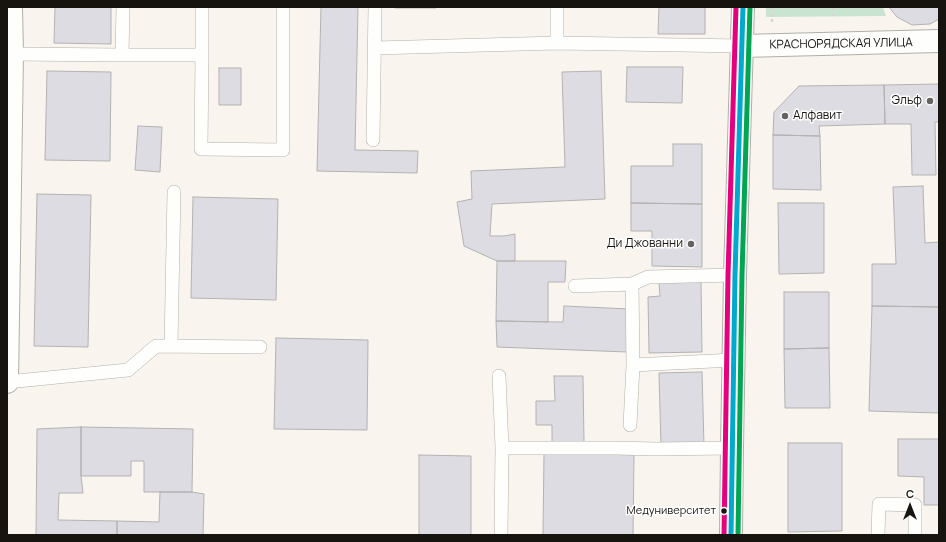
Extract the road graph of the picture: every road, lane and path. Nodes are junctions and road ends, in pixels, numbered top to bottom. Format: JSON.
{"nodes":[{"id":1,"x":11,"y":7,"type":"edge"},
{"id":2,"x":123,"y":7,"type":"edge"},
{"id":3,"x":202,"y":7,"type":"edge"},
{"id":4,"x":283,"y":7,"type":"edge"},
{"id":5,"x":375,"y":7,"type":"edge"},
{"id":6,"x":557,"y":7,"type":"edge"},
{"id":7,"x":743,"y":7,"type":"edge"},
{"id":8,"x":772,"y":7,"type":"edge"},
{"id":9,"x":833,"y":7,"type":"edge"},
{"id":10,"x":833,"y":17,"type":"dead end"},
{"id":11,"x":772,"y":29,"type":"dead end"},
{"id":12,"x":939,"y":42,"type":"edge"},
{"id":13,"x":557,"y":43,"type":"junction"},
{"id":14,"x":742,"y":46,"type":"junction"},
{"id":15,"x":375,"y":48,"type":"junction"},
{"id":16,"x":12,"y":54,"type":"junction"},
{"id":17,"x":122,"y":55,"type":"junction"},
{"id":18,"x":202,"y":55,"type":"junction"},
{"id":19,"x":373,"y":140,"type":"dead end"},
{"id":20,"x":174,"y":192,"type":"dead end"},
{"id":21,"x":735,"y":275,"type":"junction"},
{"id":22,"x":632,"y":284,"type":"junction"},
{"id":23,"x":575,"y":286,"type":"dead end"},
{"id":24,"x":171,"y":346,"type":"junction"},
{"id":25,"x":260,"y":347,"type":"dead end"},
{"id":26,"x":733,"y":360,"type":"junction"},
{"id":27,"x":633,"y":365,"type":"junction"},
{"id":28,"x":499,"y":376,"type":"dead end"},
{"id":29,"x":7,"y":382,"type":"edge"},
{"id":30,"x":630,"y":425,"type":"dead end"},
{"id":31,"x":502,"y":448,"type":"junction"},
{"id":32,"x":732,"y":448,"type":"junction"},
{"id":33,"x":501,"y":535,"type":"edge"},
{"id":34,"x":731,"y":535,"type":"edge"},
{"id":35,"x":878,"y":535,"type":"edge"},
{"id":36,"x":915,"y":535,"type":"edge"}],
"edges":[{"from":1,"to":16,"type":"street"},
{"from":2,"to":17,"type":"lane"},
{"from":3,"to":18,"type":"lane"},
{"from":4,"to":18,"type":"lane"},
{"from":5,"to":15,"type":"lane"},
{"from":6,"to":13,"type":"lane"},
{"from":7,"to":14,"type":"street"},
{"from":8,"to":11,"type":"path"},
{"from":9,"to":10,"type":"path"},
{"from":12,"to":14,"type":"street","name":"КРАСНОРЯДСКАЯ УЛИЦА"},
{"from":13,"to":14,"type":"lane"},
{"from":13,"to":15,"type":"lane"},
{"from":14,"to":21,"type":"street"},
{"from":15,"to":19,"type":"lane"},
{"from":16,"to":17,"type":"lane"},
{"from":16,"to":29,"type":"street"},
{"from":17,"to":18,"type":"lane"},
{"from":20,"to":24,"type":"lane"},
{"from":21,"to":22,"type":"lane"},
{"from":21,"to":26,"type":"street"},
{"from":22,"to":23,"type":"lane"},
{"from":22,"to":27,"type":"lane"},
{"from":24,"to":25,"type":"lane"},
{"from":24,"to":29,"type":"lane"},
{"from":26,"to":27,"type":"lane"},
{"from":26,"to":32,"type":"street"},
{"from":27,"to":30,"type":"lane"},
{"from":28,"to":31,"type":"lane"},
{"from":31,"to":32,"type":"lane"},
{"from":31,"to":33,"type":"lane"},
{"from":32,"to":34,"type":"street"},
{"from":35,"to":36,"type":"lane"}]}
